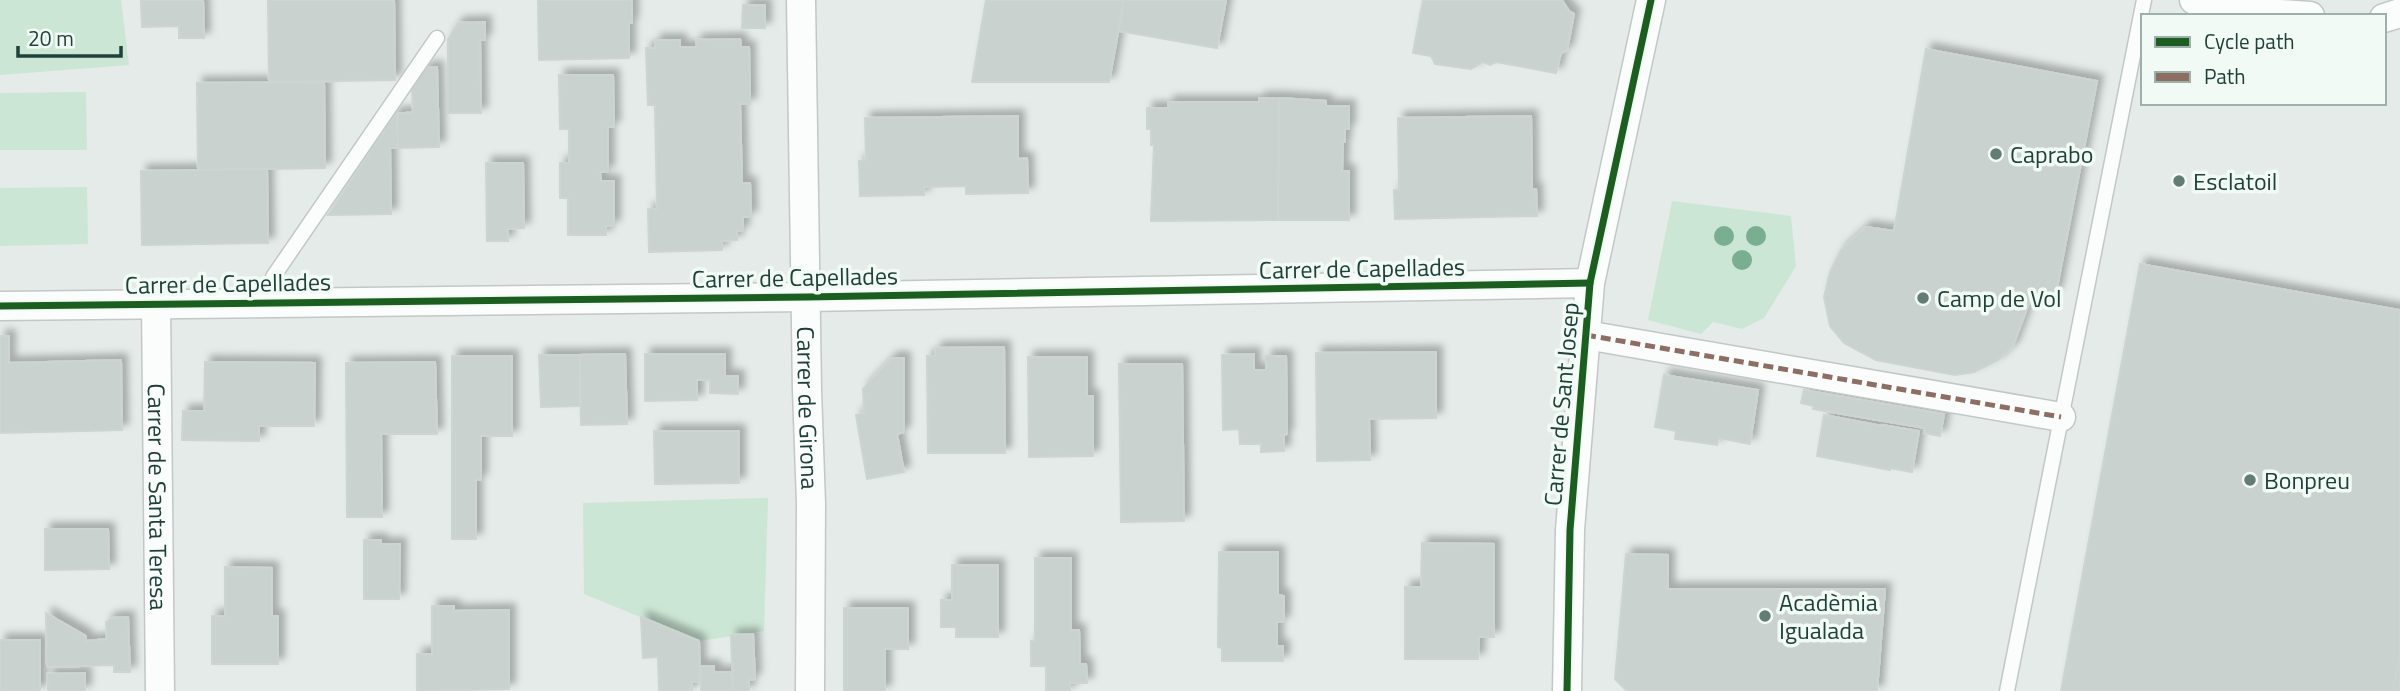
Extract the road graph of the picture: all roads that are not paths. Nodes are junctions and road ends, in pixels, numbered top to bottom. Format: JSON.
{"nodes":[{"id":1,"x":801,"y":0,"type":"edge"},
{"id":2,"x":1651,"y":0,"type":"edge"},
{"id":3,"x":2194,"y":0,"type":"edge"},
{"id":4,"x":2280,"y":14,"type":"edge"},
{"id":5,"x":2141,"y":15,"type":"edge"},
{"id":6,"x":437,"y":38,"type":"dead end"},
{"id":7,"x":1590,"y":283,"type":"junction"},
{"id":8,"x":807,"y":297,"type":"junction"},
{"id":9,"x":273,"y":302,"type":"junction"},
{"id":10,"x":156,"y":303,"type":"junction"},
{"id":11,"x":0,"y":306,"type":"edge"},
{"id":12,"x":1586,"y":335,"type":"junction"},
{"id":13,"x":2061,"y":417,"type":"junction"},
{"id":14,"x":160,"y":691,"type":"edge"},
{"id":15,"x":810,"y":691,"type":"edge"},
{"id":16,"x":1567,"y":691,"type":"edge"},
{"id":17,"x":2007,"y":691,"type":"edge"}],
"edges":[{"from":1,"to":8,"type":"street","name":"Carrer de Girona"},
{"from":2,"to":7,"type":"street","name":"Carrer de Sant Josep"},
{"from":3,"to":4,"type":"street"},
{"from":5,"to":13,"type":"lane"},
{"from":6,"to":9,"type":"lane"},
{"from":7,"to":8,"type":"street","name":"Carrer de Capellades"},
{"from":7,"to":12,"type":"street","name":"Carrer de Sant Josep"},
{"from":8,"to":9,"type":"street","name":"Carrer de Capellades"},
{"from":8,"to":15,"type":"street","name":"Carrer de Girona"},
{"from":9,"to":10,"type":"street","name":"Carrer de Capellades"},
{"from":10,"to":11,"type":"street","name":"Carrer de Capellades"},
{"from":10,"to":14,"type":"street","name":"Carrer de Santa Teresa"},
{"from":12,"to":13,"type":"street"},
{"from":12,"to":16,"type":"street","name":"Carrer de Sant Josep"},
{"from":13,"to":17,"type":"lane"}]}
